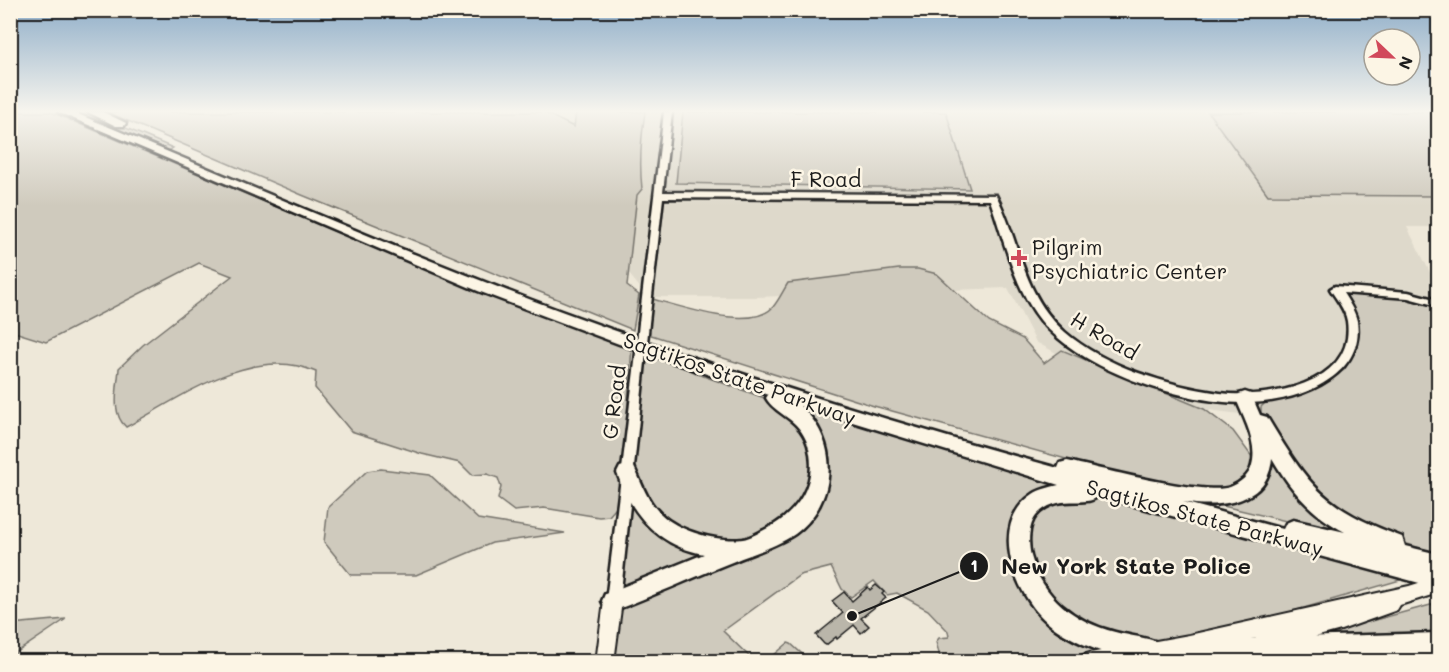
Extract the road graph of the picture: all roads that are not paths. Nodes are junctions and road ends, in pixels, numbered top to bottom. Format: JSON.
{"nodes":[{"id":1,"x":140,"y":143,"type":"edge"},
{"id":2,"x":167,"y":143,"type":"edge"},
{"id":3,"x":665,"y":143,"type":"edge"},
{"id":4,"x":659,"y":195,"type":"junction"},
{"id":5,"x":993,"y":197,"type":"joint"},
{"id":6,"x":1438,"y":303,"type":"edge"},
{"id":7,"x":737,"y":379,"type":"junction"},
{"id":8,"x":1245,"y":399,"type":"junction"},
{"id":9,"x":1052,"y":466,"type":"junction"},
{"id":10,"x":627,"y":473,"type":"junction"},
{"id":11,"x":1185,"y":512,"type":"junction"},
{"id":12,"x":747,"y":547,"type":"junction"},
{"id":13,"x":1438,"y":558,"type":"edge"},
{"id":14,"x":1438,"y":563,"type":"edge"},
{"id":15,"x":1438,"y":578,"type":"edge"},
{"id":16,"x":1438,"y":585,"type":"edge"},
{"id":17,"x":1409,"y":594,"type":"junction"},
{"id":18,"x":613,"y":601,"type":"junction"},
{"id":19,"x":1438,"y":644,"type":"edge"},
{"id":20,"x":1230,"y":650,"type":"junction"},
{"id":21,"x":1152,"y":651,"type":"junction"},
{"id":22,"x":605,"y":662,"type":"edge"},
{"id":23,"x":1090,"y":662,"type":"edge"},
{"id":24,"x":1179,"y":662,"type":"edge"}],
"edges":[{"from":1,"to":7,"type":"highway","name":"Sagtikos State Parkway"},
{"from":2,"to":9,"type":"highway","name":"Sagtikos State Parkway"},
{"from":3,"to":4,"type":"street","name":"G Road"},
{"from":4,"to":5,"type":"street","name":"F Road"},
{"from":4,"to":10,"type":"street","name":"G Road","bridge":true},
{"from":5,"to":8,"type":"street","name":"H Road"},
{"from":6,"to":8,"type":"street","name":"H Road"},
{"from":7,"to":11,"type":"highway","name":"Sagtikos State Parkway"},
{"from":7,"to":12,"type":"highway"},
{"from":8,"to":9,"type":"highway"},
{"from":8,"to":13,"type":"highway"},
{"from":9,"to":14,"type":"highway","name":"Sagtikos State Parkway"},
{"from":10,"to":12,"type":"highway"},
{"from":10,"to":18,"type":"street","name":"G Road"},
{"from":11,"to":15,"type":"highway","name":"Sagtikos State Parkway"},
{"from":11,"to":21,"type":"highway"},
{"from":12,"to":18,"type":"highway"},
{"from":16,"to":17,"type":"main road"},
{"from":17,"to":20,"type":"main road"},
{"from":17,"to":21,"type":"main road"},
{"from":18,"to":22,"type":"main road","name":"G Road"},
{"from":19,"to":20,"type":"highway"},
{"from":20,"to":24,"type":"main road"},
{"from":21,"to":23,"type":"main road"}]}
